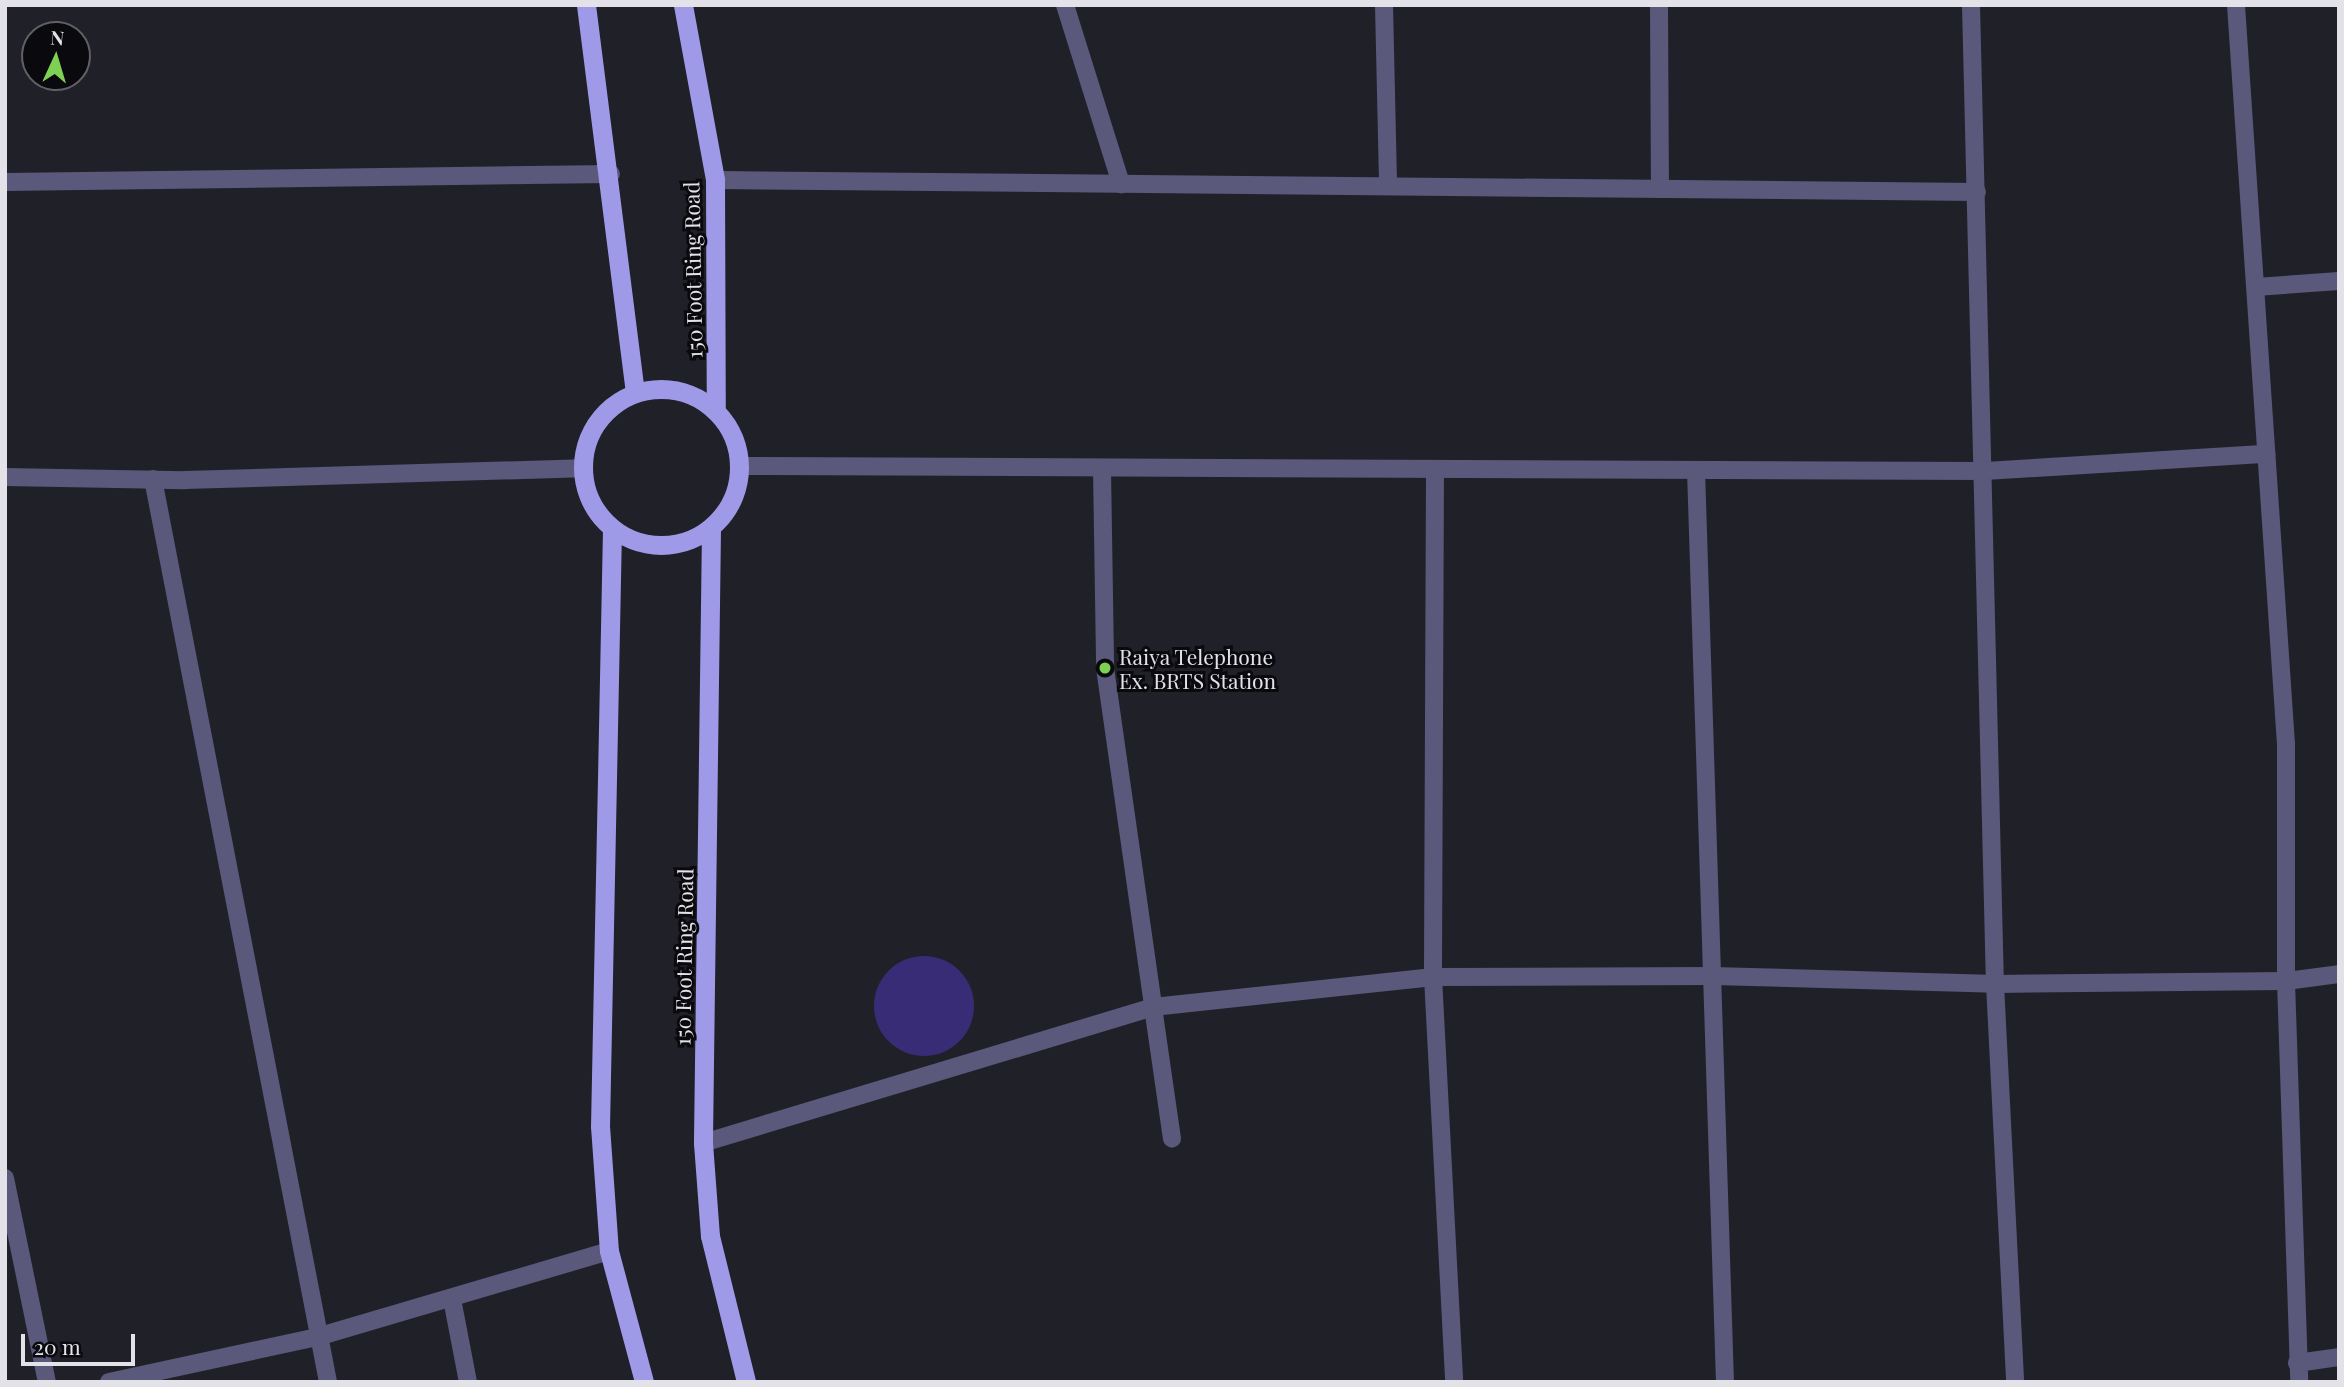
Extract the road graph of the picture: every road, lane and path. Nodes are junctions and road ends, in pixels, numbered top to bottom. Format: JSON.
{"nodes":[{"id":1,"x":586,"y":5,"type":"edge"},
{"id":2,"x":683,"y":5,"type":"edge"},
{"id":3,"x":1065,"y":5,"type":"edge"},
{"id":4,"x":1384,"y":5,"type":"edge"},
{"id":5,"x":1659,"y":5,"type":"edge"},
{"id":6,"x":1971,"y":5,"type":"edge"},
{"id":7,"x":2235,"y":5,"type":"edge"},
{"id":8,"x":611,"y":174,"type":"junction"},
{"id":9,"x":715,"y":180,"type":"junction"},
{"id":10,"x":5,"y":181,"type":"edge"},
{"id":11,"x":1121,"y":184,"type":"junction"},
{"id":12,"x":1388,"y":186,"type":"junction"},
{"id":13,"x":1660,"y":189,"type":"junction"},
{"id":14,"x":1977,"y":192,"type":"junction"},
{"id":15,"x":2339,"y":281,"type":"edge"},
{"id":16,"x":2256,"y":287,"type":"junction"},
{"id":17,"x":635,"y":393,"type":"junction"},
{"id":18,"x":716,"y":411,"type":"junction"},
{"id":19,"x":2266,"y":454,"type":"junction"},
{"id":20,"x":740,"y":466,"type":"junction"},
{"id":21,"x":582,"y":468,"type":"junction"},
{"id":22,"x":1102,"y":469,"type":"junction"},
{"id":23,"x":1435,"y":470,"type":"junction"},
{"id":24,"x":1696,"y":470,"type":"junction"},
{"id":25,"x":1985,"y":471,"type":"junction"},
{"id":26,"x":5,"y":477,"type":"edge"},
{"id":27,"x":153,"y":479,"type":"junction"},
{"id":28,"x":711,"y":528,"type":"junction"},
{"id":29,"x":612,"y":529,"type":"junction"},
{"id":30,"x":2339,"y":974,"type":"edge"},
{"id":31,"x":1713,"y":976,"type":"junction"},
{"id":32,"x":1433,"y":977,"type":"junction"},
{"id":33,"x":2286,"y":981,"type":"junction"},
{"id":34,"x":1994,"y":984,"type":"junction"},
{"id":35,"x":1153,"y":1007,"type":"junction"},
{"id":36,"x":1172,"y":1139,"type":"dead end"},
{"id":37,"x":704,"y":1143,"type":"junction"},
{"id":38,"x":5,"y":1178,"type":"edge"},
{"id":39,"x":609,"y":1251,"type":"junction"},
{"id":40,"x":452,"y":1299,"type":"junction"},
{"id":41,"x":317,"y":1337,"type":"junction"},
{"id":42,"x":2339,"y":1357,"type":"edge"},
{"id":43,"x":2297,"y":1363,"type":"junction"},
{"id":44,"x":47,"y":1382,"type":"edge"},
{"id":45,"x":109,"y":1382,"type":"edge"},
{"id":46,"x":328,"y":1382,"type":"edge"},
{"id":47,"x":468,"y":1382,"type":"edge"},
{"id":48,"x":644,"y":1382,"type":"edge"},
{"id":49,"x":746,"y":1382,"type":"edge"},
{"id":50,"x":1454,"y":1382,"type":"edge"},
{"id":51,"x":1725,"y":1382,"type":"edge"},
{"id":52,"x":2015,"y":1382,"type":"edge"},
{"id":53,"x":2299,"y":1382,"type":"edge"}],
"edges":[{"from":1,"to":8,"type":"highway"},
{"from":2,"to":9,"type":"highway","name":"150 Foot Ring Road"},
{"from":3,"to":11,"type":"street"},
{"from":4,"to":12,"type":"street"},
{"from":5,"to":13,"type":"street"},
{"from":6,"to":14,"type":"street"},
{"from":7,"to":16,"type":"street"},
{"from":8,"to":10,"type":"street"},
{"from":8,"to":17,"type":"highway"},
{"from":9,"to":11,"type":"street"},
{"from":9,"to":18,"type":"highway","name":"150 Foot Ring Road"},
{"from":11,"to":12,"type":"street"},
{"from":12,"to":13,"type":"street"},
{"from":13,"to":14,"type":"street"},
{"from":14,"to":25,"type":"street"},
{"from":15,"to":16,"type":"street"},
{"from":16,"to":19,"type":"street"},
{"from":17,"to":18,"type":"highway"},
{"from":17,"to":21,"type":"highway"},
{"from":18,"to":20,"type":"highway"},
{"from":19,"to":25,"type":"street"},
{"from":19,"to":33,"type":"street"},
{"from":20,"to":22,"type":"street"},
{"from":20,"to":28,"type":"highway"},
{"from":21,"to":27,"type":"street"},
{"from":21,"to":29,"type":"highway"},
{"from":22,"to":23,"type":"street"},
{"from":22,"to":35,"type":"street"},
{"from":23,"to":24,"type":"street"},
{"from":23,"to":32,"type":"street"},
{"from":24,"to":25,"type":"street"},
{"from":24,"to":31,"type":"street"},
{"from":25,"to":34,"type":"street"},
{"from":26,"to":27,"type":"street"},
{"from":27,"to":41,"type":"street"},
{"from":28,"to":29,"type":"highway"},
{"from":28,"to":37,"type":"highway","name":"150 Foot Ring Road"},
{"from":29,"to":39,"type":"highway"},
{"from":30,"to":33,"type":"street"},
{"from":31,"to":32,"type":"street"},
{"from":31,"to":34,"type":"street"},
{"from":31,"to":51,"type":"street"},
{"from":32,"to":35,"type":"street"},
{"from":32,"to":50,"type":"street"},
{"from":33,"to":34,"type":"street"},
{"from":33,"to":43,"type":"street"},
{"from":34,"to":52,"type":"street"},
{"from":35,"to":36,"type":"street"},
{"from":35,"to":37,"type":"street"},
{"from":37,"to":49,"type":"highway","name":"150 Foot Ring Road"},
{"from":38,"to":44,"type":"street"},
{"from":39,"to":40,"type":"street"},
{"from":39,"to":48,"type":"highway"},
{"from":40,"to":41,"type":"street"},
{"from":40,"to":47,"type":"street"},
{"from":41,"to":45,"type":"street"},
{"from":41,"to":46,"type":"street"},
{"from":42,"to":43,"type":"street"},
{"from":43,"to":53,"type":"street"}]}
